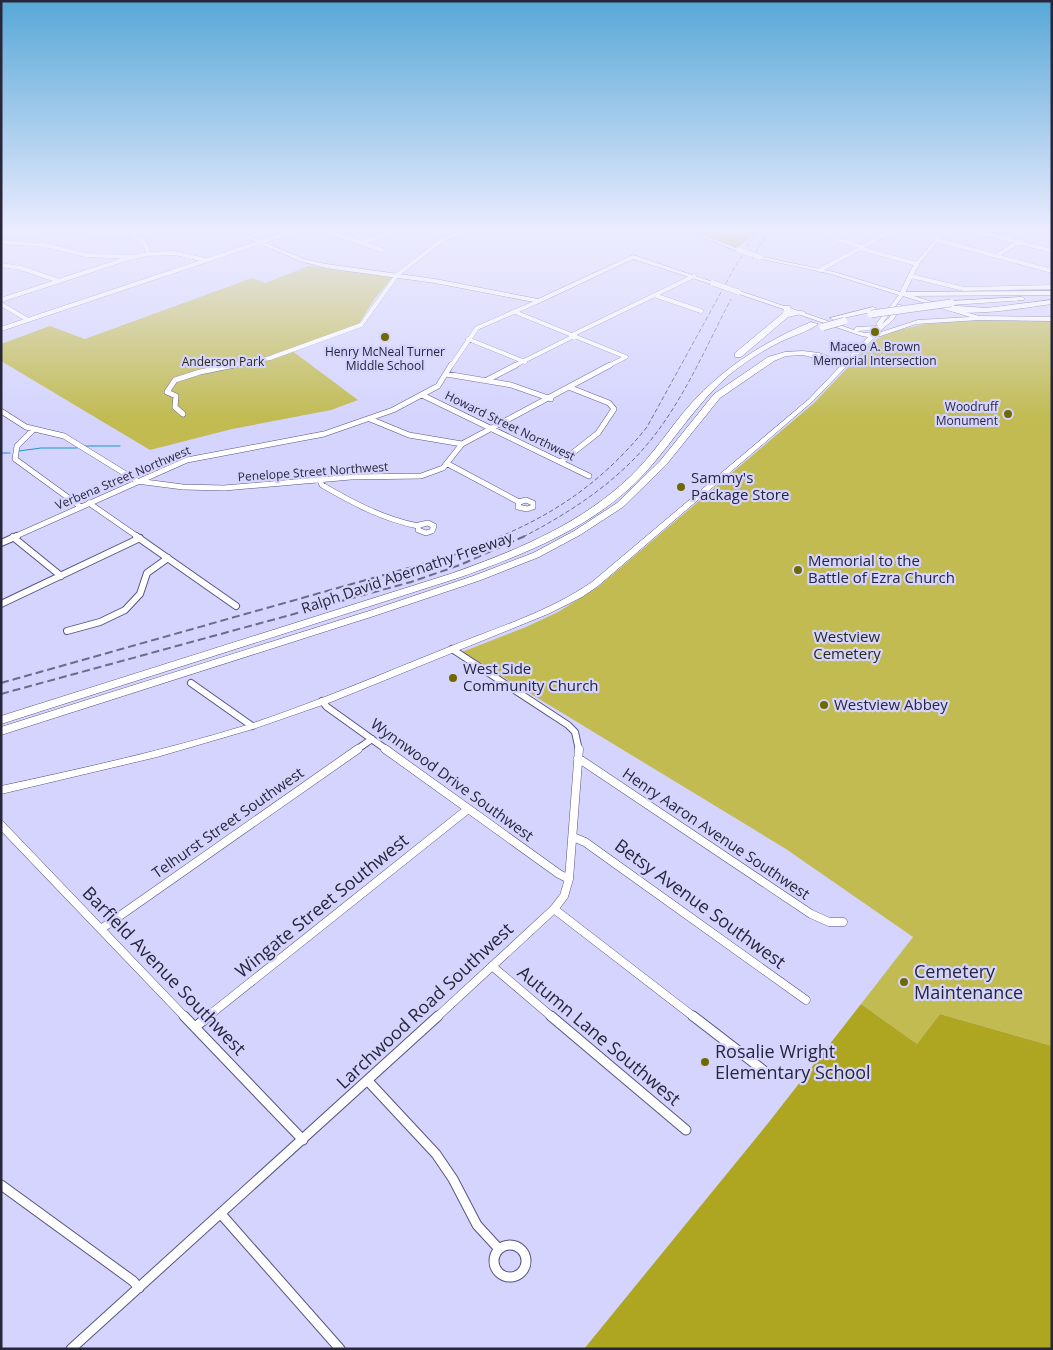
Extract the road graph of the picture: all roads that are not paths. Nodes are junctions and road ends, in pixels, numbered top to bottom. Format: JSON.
{"nodes":[{"id":1,"x":22,"y":293,"type":"edge"},
{"id":2,"x":108,"y":293,"type":"edge"},
{"id":3,"x":385,"y":293,"type":"edge"},
{"id":4,"x":495,"y":293,"type":"edge"},
{"id":5,"x":556,"y":293,"type":"edge"},
{"id":6,"x":658,"y":293,"type":"edge"},
{"id":7,"x":740,"y":293,"type":"edge"},
{"id":8,"x":887,"y":293,"type":"edge"},
{"id":9,"x":904,"y":293,"type":"edge"},
{"id":10,"x":927,"y":293,"type":"joint"},
{"id":11,"x":1052,"y":293,"type":"edge"},
{"id":12,"x":654,"y":295,"type":"junction"},
{"id":13,"x":902,"y":298,"type":"junction"},
{"id":14,"x":1052,"y":298,"type":"edge"},
{"id":15,"x":1,"y":300,"type":"edge"},
{"id":16,"x":539,"y":301,"type":"junction"},
{"id":17,"x":1052,"y":302,"type":"edge"},
{"id":18,"x":1,"y":304,"type":"edge"},
{"id":19,"x":948,"y":305,"type":"junction"},
{"id":20,"x":701,"y":311,"type":"dead end"},
{"id":21,"x":872,"y":311,"type":"junction"},
{"id":22,"x":515,"y":312,"type":"junction"},
{"id":23,"x":786,"y":312,"type":"junction"},
{"id":24,"x":802,"y":313,"type":"joint"},
{"id":25,"x":894,"y":314,"type":"junction"},
{"id":26,"x":979,"y":318,"type":"junction"},
{"id":27,"x":1052,"y":319,"type":"edge"},
{"id":28,"x":28,"y":320,"type":"junction"},
{"id":29,"x":918,"y":322,"type":"junction"},
{"id":30,"x":843,"y":324,"type":"junction"},
{"id":31,"x":818,"y":326,"type":"junction"},
{"id":32,"x":881,"y":328,"type":"junction"},
{"id":33,"x":1,"y":329,"type":"edge"},
{"id":34,"x":852,"y":329,"type":"junction"},
{"id":35,"x":866,"y":329,"type":"junction"},
{"id":36,"x":573,"y":336,"type":"junction"},
{"id":37,"x":872,"y":336,"type":"junction"},
{"id":38,"x":468,"y":340,"type":"junction"},
{"id":39,"x":525,"y":362,"type":"junction"},
{"id":40,"x":846,"y":364,"type":"junction"},
{"id":41,"x":446,"y":374,"type":"junction"},
{"id":42,"x":487,"y":380,"type":"junction"},
{"id":43,"x":571,"y":388,"type":"junction"},
{"id":44,"x":422,"y":396,"type":"junction"},
{"id":45,"x":717,"y":396,"type":"junction"},
{"id":46,"x":551,"y":398,"type":"junction"},
{"id":47,"x":1,"y":411,"type":"edge"},
{"id":48,"x":183,"y":414,"type":"dead end"},
{"id":49,"x":686,"y":415,"type":"junction"},
{"id":50,"x":370,"y":420,"type":"junction"},
{"id":51,"x":493,"y":428,"type":"junction"},
{"id":52,"x":33,"y":430,"type":"junction"},
{"id":53,"x":462,"y":444,"type":"junction"},
{"id":54,"x":561,"y":462,"type":"junction"},
{"id":55,"x":448,"y":464,"type":"junction"},
{"id":56,"x":589,"y":476,"type":"dead end"},
{"id":57,"x":319,"y":479,"type":"junction"},
{"id":58,"x":137,"y":481,"type":"junction"},
{"id":59,"x":519,"y":502,"type":"dead end"},
{"id":60,"x":89,"y":503,"type":"junction"},
{"id":61,"x":81,"y":507,"type":"junction"},
{"id":62,"x":418,"y":526,"type":"dead end"},
{"id":63,"x":14,"y":538,"type":"junction"},
{"id":64,"x":140,"y":538,"type":"junction"},
{"id":65,"x":1,"y":543,"type":"edge"},
{"id":66,"x":168,"y":558,"type":"junction"},
{"id":67,"x":61,"y":576,"type":"junction"},
{"id":68,"x":1,"y":604,"type":"edge"},
{"id":69,"x":236,"y":606,"type":"dead end"},
{"id":70,"x":67,"y":631,"type":"dead end"},
{"id":71,"x":452,"y":649,"type":"junction"},
{"id":72,"x":191,"y":683,"type":"dead end"},
{"id":73,"x":322,"y":701,"type":"junction"},
{"id":74,"x":1,"y":720,"type":"edge"},
{"id":75,"x":252,"y":726,"type":"junction"},
{"id":76,"x":1,"y":731,"type":"edge"},
{"id":77,"x":372,"y":740,"type":"junction"},
{"id":78,"x":578,"y":758,"type":"junction"},
{"id":79,"x":1,"y":790,"type":"edge"},
{"id":80,"x":468,"y":809,"type":"junction"},
{"id":81,"x":1,"y":825,"type":"edge"},
{"id":82,"x":573,"y":837,"type":"junction"},
{"id":83,"x":569,"y":879,"type":"junction"},
{"id":84,"x":554,"y":909,"type":"junction"},
{"id":85,"x":842,"y":922,"type":"dead end"},
{"id":86,"x":101,"y":929,"type":"junction"},
{"id":87,"x":492,"y":966,"type":"junction"},
{"id":88,"x":806,"y":1000,"type":"dead end"},
{"id":89,"x":195,"y":1027,"type":"junction"},
{"id":90,"x":763,"y":1070,"type":"dead end"},
{"id":91,"x":368,"y":1081,"type":"junction"},
{"id":92,"x":686,"y":1130,"type":"dead end"},
{"id":93,"x":303,"y":1140,"type":"junction"},
{"id":94,"x":1,"y":1185,"type":"edge"},
{"id":95,"x":221,"y":1214,"type":"junction"},
{"id":96,"x":499,"y":1249,"type":"dead end"},
{"id":97,"x":139,"y":1288,"type":"junction"},
{"id":98,"x":71,"y":1349,"type":"edge"},
{"id":99,"x":340,"y":1349,"type":"edge"}],
"edges":[{"from":1,"to":15,"type":"street"},
{"from":2,"to":28,"type":"street"},
{"from":3,"to":48,"type":"street"},
{"from":4,"to":16,"type":"main road"},
{"from":5,"to":16,"type":"main road"},
{"from":6,"to":12,"type":"street"},
{"from":7,"to":23,"type":"main road","bridge":true},
{"from":8,"to":13,"type":"main road"},
{"from":9,"to":13,"type":"main road"},
{"from":10,"to":11,"type":"highway"},
{"from":10,"to":13,"type":"highway"},
{"from":11,"to":21,"type":"highway","name":"Ralph David Abernathy Freeway"},
{"from":12,"to":20,"type":"street"},
{"from":12,"to":36,"type":"street"},
{"from":13,"to":19,"type":"main road"},
{"from":13,"to":25,"type":"main road"},
{"from":13,"to":32,"type":"main road"},
{"from":13,"to":35,"type":"main road"},
{"from":14,"to":19,"type":"highway","name":"Ralph David Abernathy Freeway"},
{"from":16,"to":22,"type":"street","name":"Verbena Street Northwest"},
{"from":17,"to":19,"type":"highway"},
{"from":18,"to":28,"type":"street"},
{"from":19,"to":21,"type":"highway","name":"Ralph David Abernathy Freeway","bridge":true},
{"from":19,"to":26,"type":"main road"},
{"from":21,"to":30,"type":"highway","name":"Ralph David Abernathy Freeway"},
{"from":21,"to":31,"type":"highway","name":"Ralph David Abernathy Freeway"},
{"from":22,"to":36,"type":"street"},
{"from":22,"to":38,"type":"street","name":"Verbena Street Northwest"},
{"from":23,"to":24,"type":"highway"},
{"from":23,"to":49,"type":"highway"},
{"from":24,"to":30,"type":"main road"},
{"from":25,"to":29,"type":"main road"},
{"from":25,"to":32,"type":"main road"},
{"from":26,"to":27,"type":"main road"},
{"from":26,"to":29,"type":"main road"},
{"from":28,"to":33,"type":"street"},
{"from":29,"to":32,"type":"main road"},
{"from":29,"to":37,"type":"main road"},
{"from":30,"to":31,"type":"highway","name":"Ralph David Abernathy Freeway","bridge":true},
{"from":30,"to":34,"type":"main road"},
{"from":30,"to":37,"type":"main road"},
{"from":31,"to":45,"type":"highway","name":"Ralph David Abernathy Freeway"},
{"from":31,"to":49,"type":"highway","name":"Ralph David Abernathy Freeway"},
{"from":32,"to":35,"type":"main road"},
{"from":32,"to":37,"type":"main road"},
{"from":34,"to":35,"type":"main road"},
{"from":34,"to":37,"type":"main road"},
{"from":36,"to":39,"type":"street"},
{"from":36,"to":43,"type":"street"},
{"from":37,"to":40,"type":"main road"},
{"from":38,"to":39,"type":"street"},
{"from":38,"to":41,"type":"street","name":"Verbena Street Northwest"},
{"from":39,"to":42,"type":"street"},
{"from":40,"to":45,"type":"highway"},
{"from":40,"to":71,"type":"main road"},
{"from":41,"to":42,"type":"street"},
{"from":41,"to":44,"type":"street","name":"Verbena Street Northwest"},
{"from":42,"to":46,"type":"street"},
{"from":43,"to":46,"type":"street"},
{"from":43,"to":54,"type":"street"},
{"from":44,"to":50,"type":"street","name":"Verbena Street Northwest"},
{"from":44,"to":51,"type":"street","name":"Howard Street Northwest"},
{"from":45,"to":76,"type":"highway"},
{"from":46,"to":51,"type":"street"},
{"from":47,"to":52,"type":"street","name":"Penelope Street Northwest"},
{"from":49,"to":74,"type":"highway","name":"Ralph David Abernathy Freeway"},
{"from":50,"to":53,"type":"street"},
{"from":50,"to":58,"type":"street","name":"Verbena Street Northwest"},
{"from":51,"to":53,"type":"street"},
{"from":51,"to":54,"type":"street","name":"Howard Street Northwest"},
{"from":52,"to":58,"type":"street","name":"Penelope Street Northwest"},
{"from":52,"to":61,"type":"street"},
{"from":53,"to":55,"type":"street"},
{"from":54,"to":56,"type":"street","name":"Howard Street Northwest"},
{"from":55,"to":57,"type":"street","name":"Penelope Street Northwest"},
{"from":55,"to":59,"type":"street"},
{"from":57,"to":58,"type":"street","name":"Penelope Street Northwest"},
{"from":57,"to":62,"type":"street"},
{"from":58,"to":60,"type":"street","name":"Verbena Street Northwest"},
{"from":60,"to":61,"type":"street","name":"Verbena Street Northwest"},
{"from":60,"to":64,"type":"street"},
{"from":61,"to":63,"type":"street","name":"Verbena Street Northwest"},
{"from":63,"to":65,"type":"street","name":"Verbena Street Northwest"},
{"from":63,"to":67,"type":"street"},
{"from":64,"to":66,"type":"street"},
{"from":64,"to":67,"type":"street"},
{"from":66,"to":69,"type":"street"},
{"from":66,"to":70,"type":"street"},
{"from":67,"to":68,"type":"street"},
{"from":71,"to":73,"type":"main road"},
{"from":71,"to":78,"type":"street","name":"Larchwood Road Southwest"},
{"from":72,"to":75,"type":"street"},
{"from":73,"to":75,"type":"main road"},
{"from":73,"to":77,"type":"street","name":"Wynnwood Drive Southwest"},
{"from":75,"to":79,"type":"main road"},
{"from":77,"to":80,"type":"street","name":"Wynnwood Drive Southwest"},
{"from":77,"to":86,"type":"street","name":"Telhurst Street Southwest"},
{"from":78,"to":82,"type":"street","name":"Larchwood Road Southwest"},
{"from":78,"to":85,"type":"street","name":"Henry Aaron Avenue Southwest"},
{"from":80,"to":83,"type":"street","name":"Wynnwood Drive Southwest"},
{"from":80,"to":89,"type":"street","name":"Wingate Street Southwest"},
{"from":81,"to":86,"type":"street","name":"Barfield Avenue Southwest"},
{"from":82,"to":83,"type":"street","name":"Larchwood Road Southwest"},
{"from":82,"to":88,"type":"street","name":"Betsy Avenue Southwest"},
{"from":83,"to":84,"type":"street","name":"Larchwood Road Southwest"},
{"from":84,"to":87,"type":"street","name":"Larchwood Road Southwest"},
{"from":84,"to":90,"type":"street"},
{"from":86,"to":89,"type":"street","name":"Barfield Avenue Southwest"},
{"from":87,"to":91,"type":"street","name":"Larchwood Road Southwest"},
{"from":87,"to":92,"type":"street","name":"Autumn Lane Southwest"},
{"from":89,"to":93,"type":"street","name":"Barfield Avenue Southwest"},
{"from":91,"to":93,"type":"street","name":"Larchwood Road Southwest"},
{"from":91,"to":96,"type":"street"},
{"from":93,"to":95,"type":"street","name":"Larchwood Road Southwest"},
{"from":94,"to":97,"type":"street"},
{"from":95,"to":97,"type":"street","name":"Larchwood Road Southwest"},
{"from":95,"to":99,"type":"street"},
{"from":97,"to":98,"type":"street","name":"Larchwood Road Southwest"}]}
